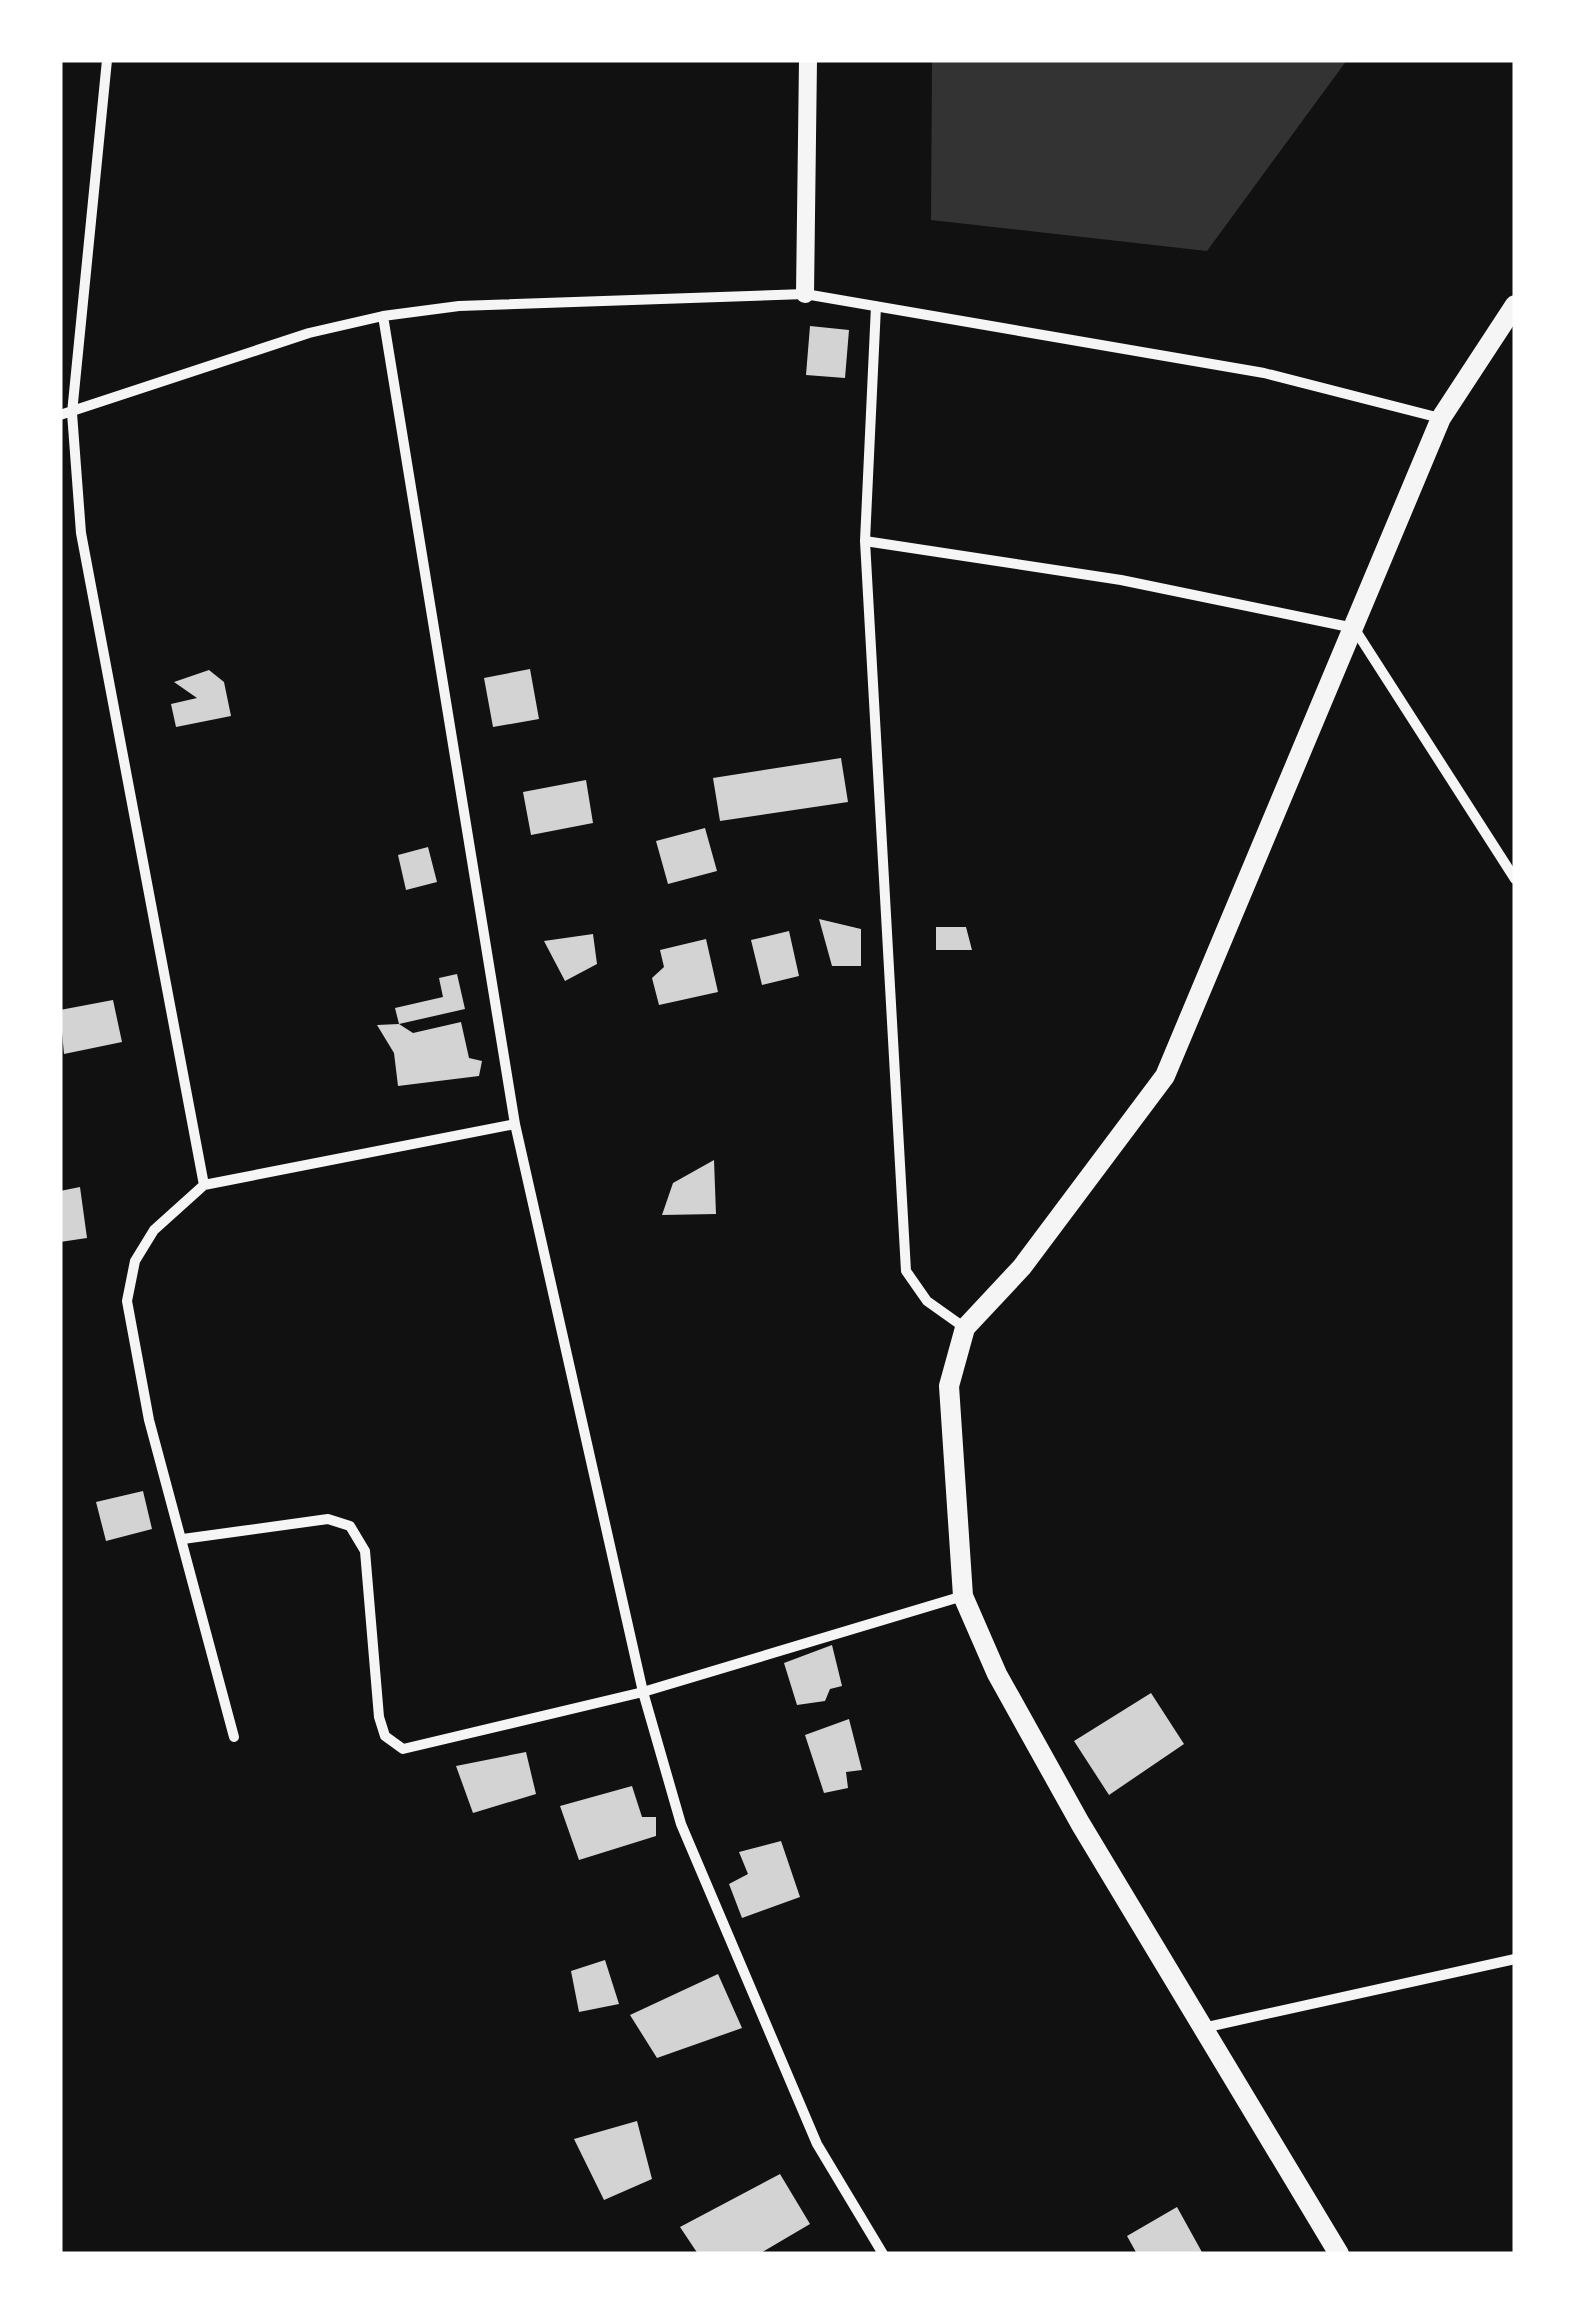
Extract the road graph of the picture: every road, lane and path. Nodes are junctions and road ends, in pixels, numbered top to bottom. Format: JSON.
{"nodes":[{"id":1,"x":108,"y":60,"type":"edge"},
{"id":2,"x":808,"y":60,"type":"edge"},
{"id":3,"x":805,"y":294,"type":"junction"},
{"id":4,"x":876,"y":306,"type":"junction"},
{"id":5,"x":1515,"y":306,"type":"edge"},
{"id":6,"x":383,"y":316,"type":"junction"},
{"id":7,"x":66,"y":414,"type":"edge"},
{"id":8,"x":1441,"y":418,"type":"junction"},
{"id":9,"x":866,"y":541,"type":"junction"},
{"id":10,"x":1354,"y":628,"type":"junction"},
{"id":11,"x":1515,"y":879,"type":"edge"},
{"id":12,"x":515,"y":1124,"type":"junction"},
{"id":13,"x":204,"y":1185,"type":"junction"},
{"id":14,"x":965,"y":1328,"type":"junction"},
{"id":15,"x":183,"y":1539,"type":"junction"},
{"id":16,"x":963,"y":1596,"type":"junction"},
{"id":17,"x":643,"y":1692,"type":"junction"},
{"id":18,"x":234,"y":1736,"type":"dead end"},
{"id":19,"x":1515,"y":1960,"type":"edge"},
{"id":20,"x":1203,"y":2028,"type":"junction"},
{"id":21,"x":883,"y":2254,"type":"edge"},
{"id":22,"x":1339,"y":2254,"type":"edge"}],
"edges":[{"from":1,"to":7,"type":"street"},
{"from":2,"to":3,"type":"street"},
{"from":3,"to":4,"type":"street"},
{"from":3,"to":6,"type":"street"},
{"from":4,"to":8,"type":"street"},
{"from":4,"to":9,"type":"street"},
{"from":5,"to":8,"type":"main road"},
{"from":6,"to":7,"type":"street"},
{"from":6,"to":12,"type":"street"},
{"from":7,"to":13,"type":"street"},
{"from":8,"to":10,"type":"main road"},
{"from":9,"to":10,"type":"street"},
{"from":9,"to":14,"type":"street"},
{"from":10,"to":11,"type":"street"},
{"from":10,"to":14,"type":"main road"},
{"from":12,"to":13,"type":"street"},
{"from":12,"to":17,"type":"street"},
{"from":13,"to":15,"type":"street"},
{"from":14,"to":16,"type":"main road"},
{"from":15,"to":17,"type":"street"},
{"from":15,"to":18,"type":"street"},
{"from":16,"to":17,"type":"street"},
{"from":16,"to":20,"type":"main road"},
{"from":17,"to":21,"type":"street"},
{"from":19,"to":20,"type":"street"},
{"from":20,"to":22,"type":"main road"}]}
